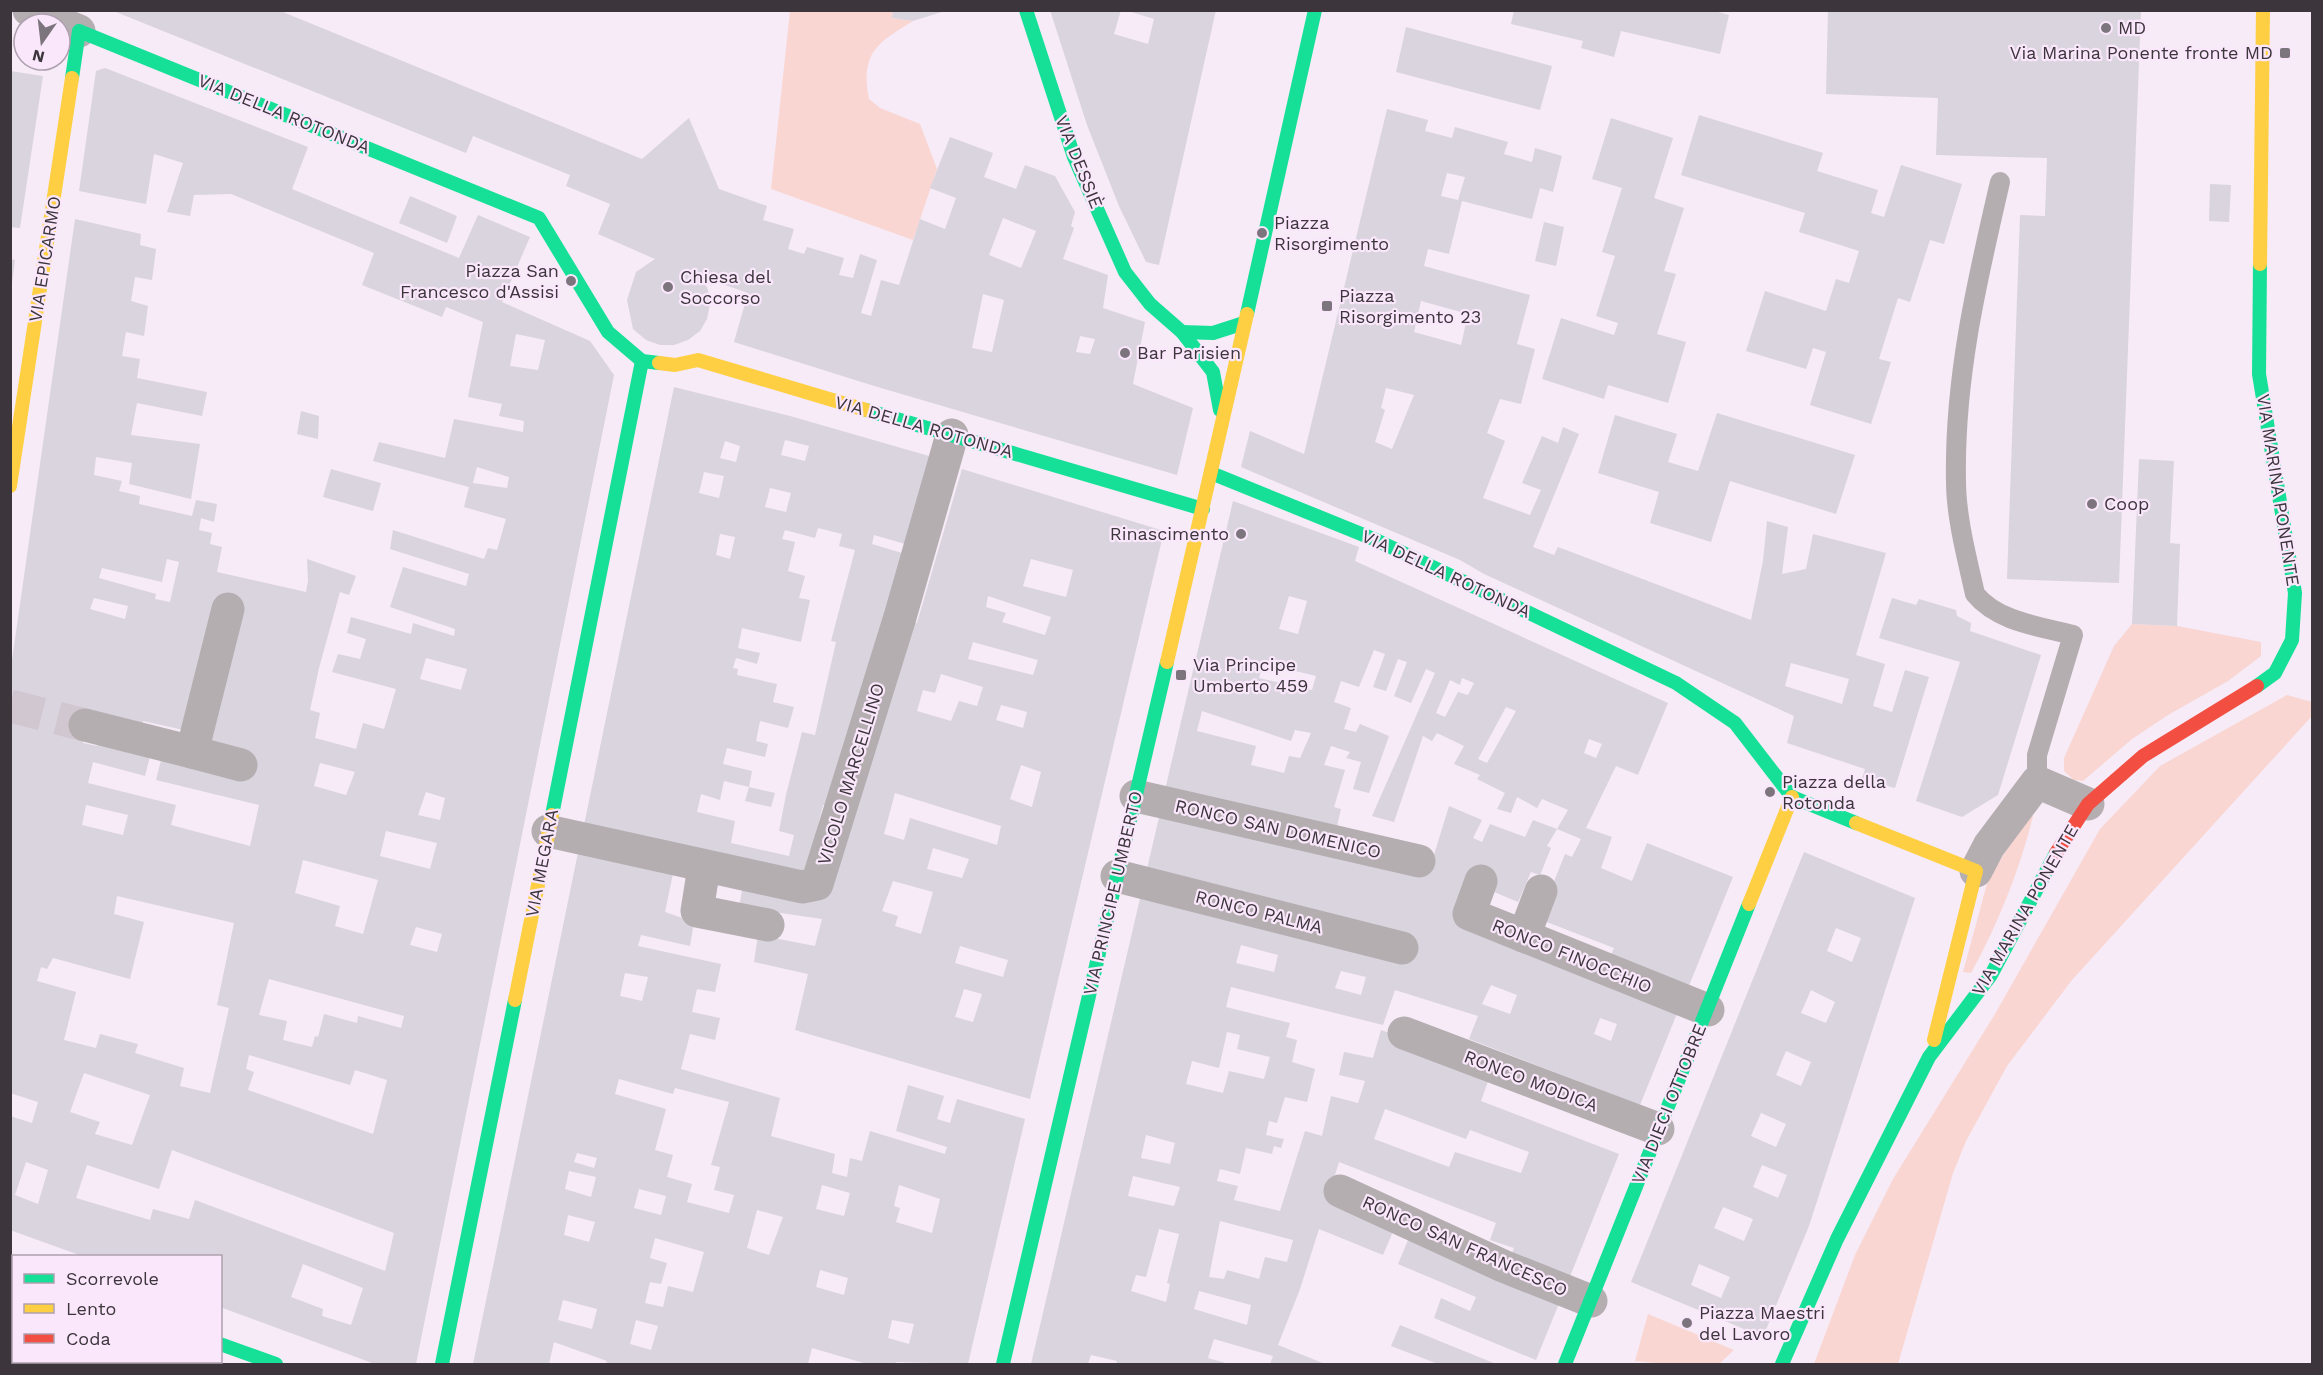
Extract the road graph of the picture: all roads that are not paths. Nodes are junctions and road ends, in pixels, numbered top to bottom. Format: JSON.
{"nodes":[{"id":1,"x":29,"y":10,"type":"edge"},
{"id":2,"x":1026,"y":10,"type":"edge"},
{"id":3,"x":1315,"y":10,"type":"edge"},
{"id":4,"x":2263,"y":10,"type":"edge"},
{"id":5,"x":79,"y":31,"type":"junction"},
{"id":6,"x":2000,"y":182,"type":"dead end"},
{"id":7,"x":1244,"y":323,"type":"junction"},
{"id":8,"x":1182,"y":332,"type":"junction"},
{"id":9,"x":642,"y":361,"type":"junction"},
{"id":10,"x":1222,"y":421,"type":"junction"},
{"id":11,"x":952,"y":435,"type":"junction"},
{"id":12,"x":1211,"y":473,"type":"junction"},
{"id":13,"x":10,"y":486,"type":"edge"},
{"id":14,"x":1203,"y":509,"type":"junction"},
{"id":15,"x":228,"y":609,"type":"dead end"},
{"id":16,"x":85,"y":725,"type":"tunnel mouth"},
{"id":17,"x":192,"y":752,"type":"junction"},
{"id":18,"x":241,"y":765,"type":"dead end"},
{"id":19,"x":2037,"y":782,"type":"junction"},
{"id":20,"x":1136,"y":796,"type":"junction"},
{"id":21,"x":1792,"y":797,"type":"junction"},
{"id":22,"x":2088,"y":804,"type":"junction"},
{"id":23,"x":548,"y":831,"type":"junction"},
{"id":24,"x":1419,"y":861,"type":"dead end"},
{"id":25,"x":704,"y":867,"type":"junction"},
{"id":26,"x":1976,"y":871,"type":"junction"},
{"id":27,"x":1117,"y":876,"type":"junction"},
{"id":28,"x":1481,"y":881,"type":"dead end"},
{"id":29,"x":1541,"y":891,"type":"dead end"},
{"id":30,"x":768,"y":925,"type":"dead end"},
{"id":31,"x":1524,"y":936,"type":"junction"},
{"id":32,"x":1402,"y":948,"type":"dead end"},
{"id":33,"x":1708,"y":1010,"type":"junction"},
{"id":34,"x":1404,"y":1033,"type":"dead end"},
{"id":35,"x":1929,"y":1057,"type":"junction"},
{"id":36,"x":1658,"y":1129,"type":"junction"},
{"id":37,"x":1340,"y":1191,"type":"dead end"},
{"id":38,"x":1591,"y":1301,"type":"junction"},
{"id":39,"x":222,"y":1345,"type":"edge"},
{"id":40,"x":276,"y":1365,"type":"edge"},
{"id":41,"x":442,"y":1365,"type":"edge"},
{"id":42,"x":1003,"y":1365,"type":"edge"},
{"id":43,"x":1565,"y":1365,"type":"edge"},
{"id":44,"x":1782,"y":1365,"type":"edge"}],
"edges":[{"from":1,"to":5,"type":"street","name":"VIA DELLA ROTONDA"},
{"from":2,"to":8,"type":"street","name":"VIA DESSIÈ"},
{"from":3,"to":7,"type":"street","name":"VIA PRINCIPE UMBERTO"},
{"from":4,"to":22,"type":"street","name":"VIA MARINA PONENTE"},
{"from":5,"to":9,"type":"street","name":"VIA DELLA ROTONDA"},
{"from":5,"to":13,"type":"street","name":"VIA EPICARMO"},
{"from":6,"to":19,"type":"lane"},
{"from":7,"to":8,"type":"street"},
{"from":7,"to":10,"type":"street","name":"VIA PRINCIPE UMBERTO"},
{"from":8,"to":10,"type":"street","name":"VIA DESSIÈ"},
{"from":9,"to":11,"type":"street","name":"VIA DELLA ROTONDA"},
{"from":9,"to":23,"type":"street","name":"VIA MEGARA"},
{"from":10,"to":12,"type":"street","name":"VIA PRINCIPE UMBERTO"},
{"from":11,"to":14,"type":"street","name":"VIA DELLA ROTONDA"},
{"from":11,"to":25,"type":"street","name":"VICOLO MARCELLINO"},
{"from":12,"to":14,"type":"street","name":"VIA PRINCIPE UMBERTO"},
{"from":12,"to":21,"type":"street","name":"VIA DELLA ROTONDA"},
{"from":14,"to":20,"type":"street","name":"VIA PRINCIPE UMBERTO"},
{"from":15,"to":17,"type":"street"},
{"from":16,"to":17,"type":"street"},
{"from":17,"to":18,"type":"street"},
{"from":19,"to":22,"type":"street"},
{"from":19,"to":26,"type":"street"},
{"from":20,"to":24,"type":"street","name":"RONCO SAN DOMENICO"},
{"from":20,"to":27,"type":"street","name":"VIA PRINCIPE UMBERTO"},
{"from":21,"to":26,"type":"street"},
{"from":21,"to":33,"type":"street","name":"VIA DIECI OTTOBRE"},
{"from":22,"to":35,"type":"street","name":"VIA MARINA PONENTE"},
{"from":23,"to":25,"type":"street","name":"VICOLO MARCELLINO"},
{"from":23,"to":41,"type":"street","name":"VIA MEGARA"},
{"from":25,"to":30,"type":"street"},
{"from":26,"to":35,"type":"street"},
{"from":27,"to":32,"type":"street","name":"RONCO PALMA"},
{"from":27,"to":42,"type":"street","name":"VIA PRINCIPE UMBERTO"},
{"from":28,"to":31,"type":"street","name":"RONCO FINOCCHIO"},
{"from":29,"to":31,"type":"street"},
{"from":31,"to":33,"type":"street","name":"RONCO FINOCCHIO"},
{"from":33,"to":36,"type":"street","name":"VIA DIECI OTTOBRE"},
{"from":34,"to":36,"type":"street","name":"RONCO MODICA"},
{"from":35,"to":44,"type":"street","name":"VIA MARINA PONENTE"},
{"from":36,"to":38,"type":"street","name":"VIA DIECI OTTOBRE"},
{"from":37,"to":38,"type":"street","name":"RONCO SAN FRANCESCO"},
{"from":38,"to":43,"type":"street","name":"VIA DIECI OTTOBRE"},
{"from":39,"to":40,"type":"street"}]}
